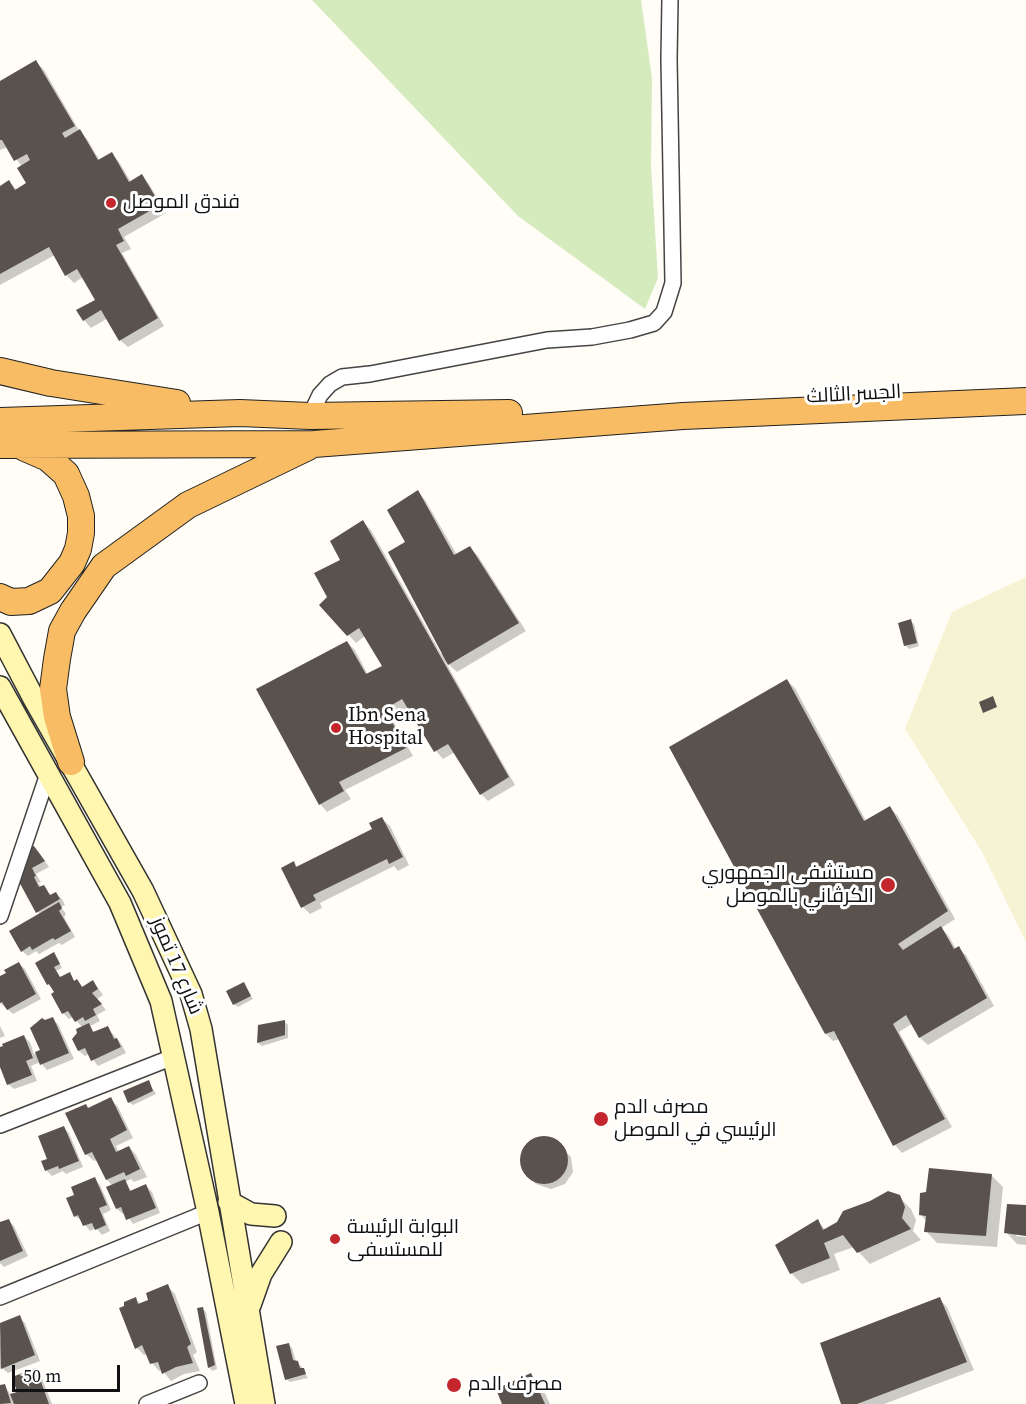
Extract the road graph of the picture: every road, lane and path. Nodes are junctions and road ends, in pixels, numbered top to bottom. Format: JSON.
{"nodes":[{"id":1,"x":670,"y":0,"type":"edge"},
{"id":2,"x":0,"y":371,"type":"edge"},
{"id":3,"x":1026,"y":387,"type":"edge"},
{"id":4,"x":1026,"y":401,"type":"edge"},
{"id":5,"x":683,"y":410,"type":"junction"},
{"id":6,"x":240,"y":413,"type":"junction"},
{"id":7,"x":310,"y":416,"type":"junction"},
{"id":8,"x":0,"y":421,"type":"edge"},
{"id":9,"x":314,"y":444,"type":"junction"},
{"id":10,"x":10,"y":445,"type":"edge"},
{"id":11,"x":0,"y":597,"type":"edge"},
{"id":12,"x":0,"y":634,"type":"edge"},
{"id":13,"x":0,"y":687,"type":"edge"},
{"id":14,"x":71,"y":762,"type":"junction"},
{"id":15,"x":48,"y":774,"type":"junction"},
{"id":16,"x":143,"y":891,"type":"junction"},
{"id":17,"x":120,"y":903,"type":"junction"},
{"id":18,"x":0,"y":916,"type":"edge"},
{"id":19,"x":173,"y":1057,"type":"junction"},
{"id":20,"x":0,"y":1125,"type":"edge"},
{"id":21,"x":229,"y":1202,"type":"junction"},
{"id":22,"x":208,"y":1212,"type":"junction"},
{"id":23,"x":275,"y":1216,"type":"dead end"},
{"id":24,"x":281,"y":1242,"type":"dead end"},
{"id":25,"x":0,"y":1297,"type":"edge"},
{"id":26,"x":249,"y":1309,"type":"junction"},
{"id":27,"x":199,"y":1383,"type":"dead end"},
{"id":28,"x":147,"y":1404,"type":"edge"},
{"id":29,"x":246,"y":1404,"type":"edge"},
{"id":30,"x":264,"y":1404,"type":"edge"}],
"edges":[{"from":1,"to":7,"type":"street"},
{"from":2,"to":6,"type":"highway"},
{"from":3,"to":5,"type":"highway","name":"الجسر الثالث"},
{"from":4,"to":5,"type":"highway","name":"الجسر الثالث"},
{"from":5,"to":7,"type":"highway"},
{"from":5,"to":9,"type":"highway"},
{"from":6,"to":7,"type":"highway"},
{"from":6,"to":8,"type":"highway"},
{"from":9,"to":10,"type":"highway"},
{"from":9,"to":14,"type":"highway"},
{"from":10,"to":11,"type":"highway"},
{"from":12,"to":14,"type":"main road","name":"شارع 17 تموز"},
{"from":13,"to":15,"type":"main road","name":"شارع 17 تموز"},
{"from":14,"to":16,"type":"main road","name":"شارع 17 تموز"},
{"from":15,"to":17,"type":"main road","name":"شارع 17 تموز"},
{"from":15,"to":18,"type":"street"},
{"from":16,"to":17,"type":"main road"},
{"from":16,"to":21,"type":"main road","name":"شارع 17 تموز"},
{"from":17,"to":19,"type":"main road","name":"شارع 17 تموز"},
{"from":19,"to":20,"type":"street"},
{"from":19,"to":22,"type":"main road","name":"شارع 17 تموز"},
{"from":21,"to":23,"type":"main road"},
{"from":21,"to":26,"type":"main road","name":"شارع 17 تموز"},
{"from":22,"to":25,"type":"street"},
{"from":22,"to":29,"type":"main road","name":"شارع 17 تموز"},
{"from":24,"to":26,"type":"main road"},
{"from":26,"to":30,"type":"main road","name":"شارع 17 تموز"},
{"from":27,"to":28,"type":"street"}]}
